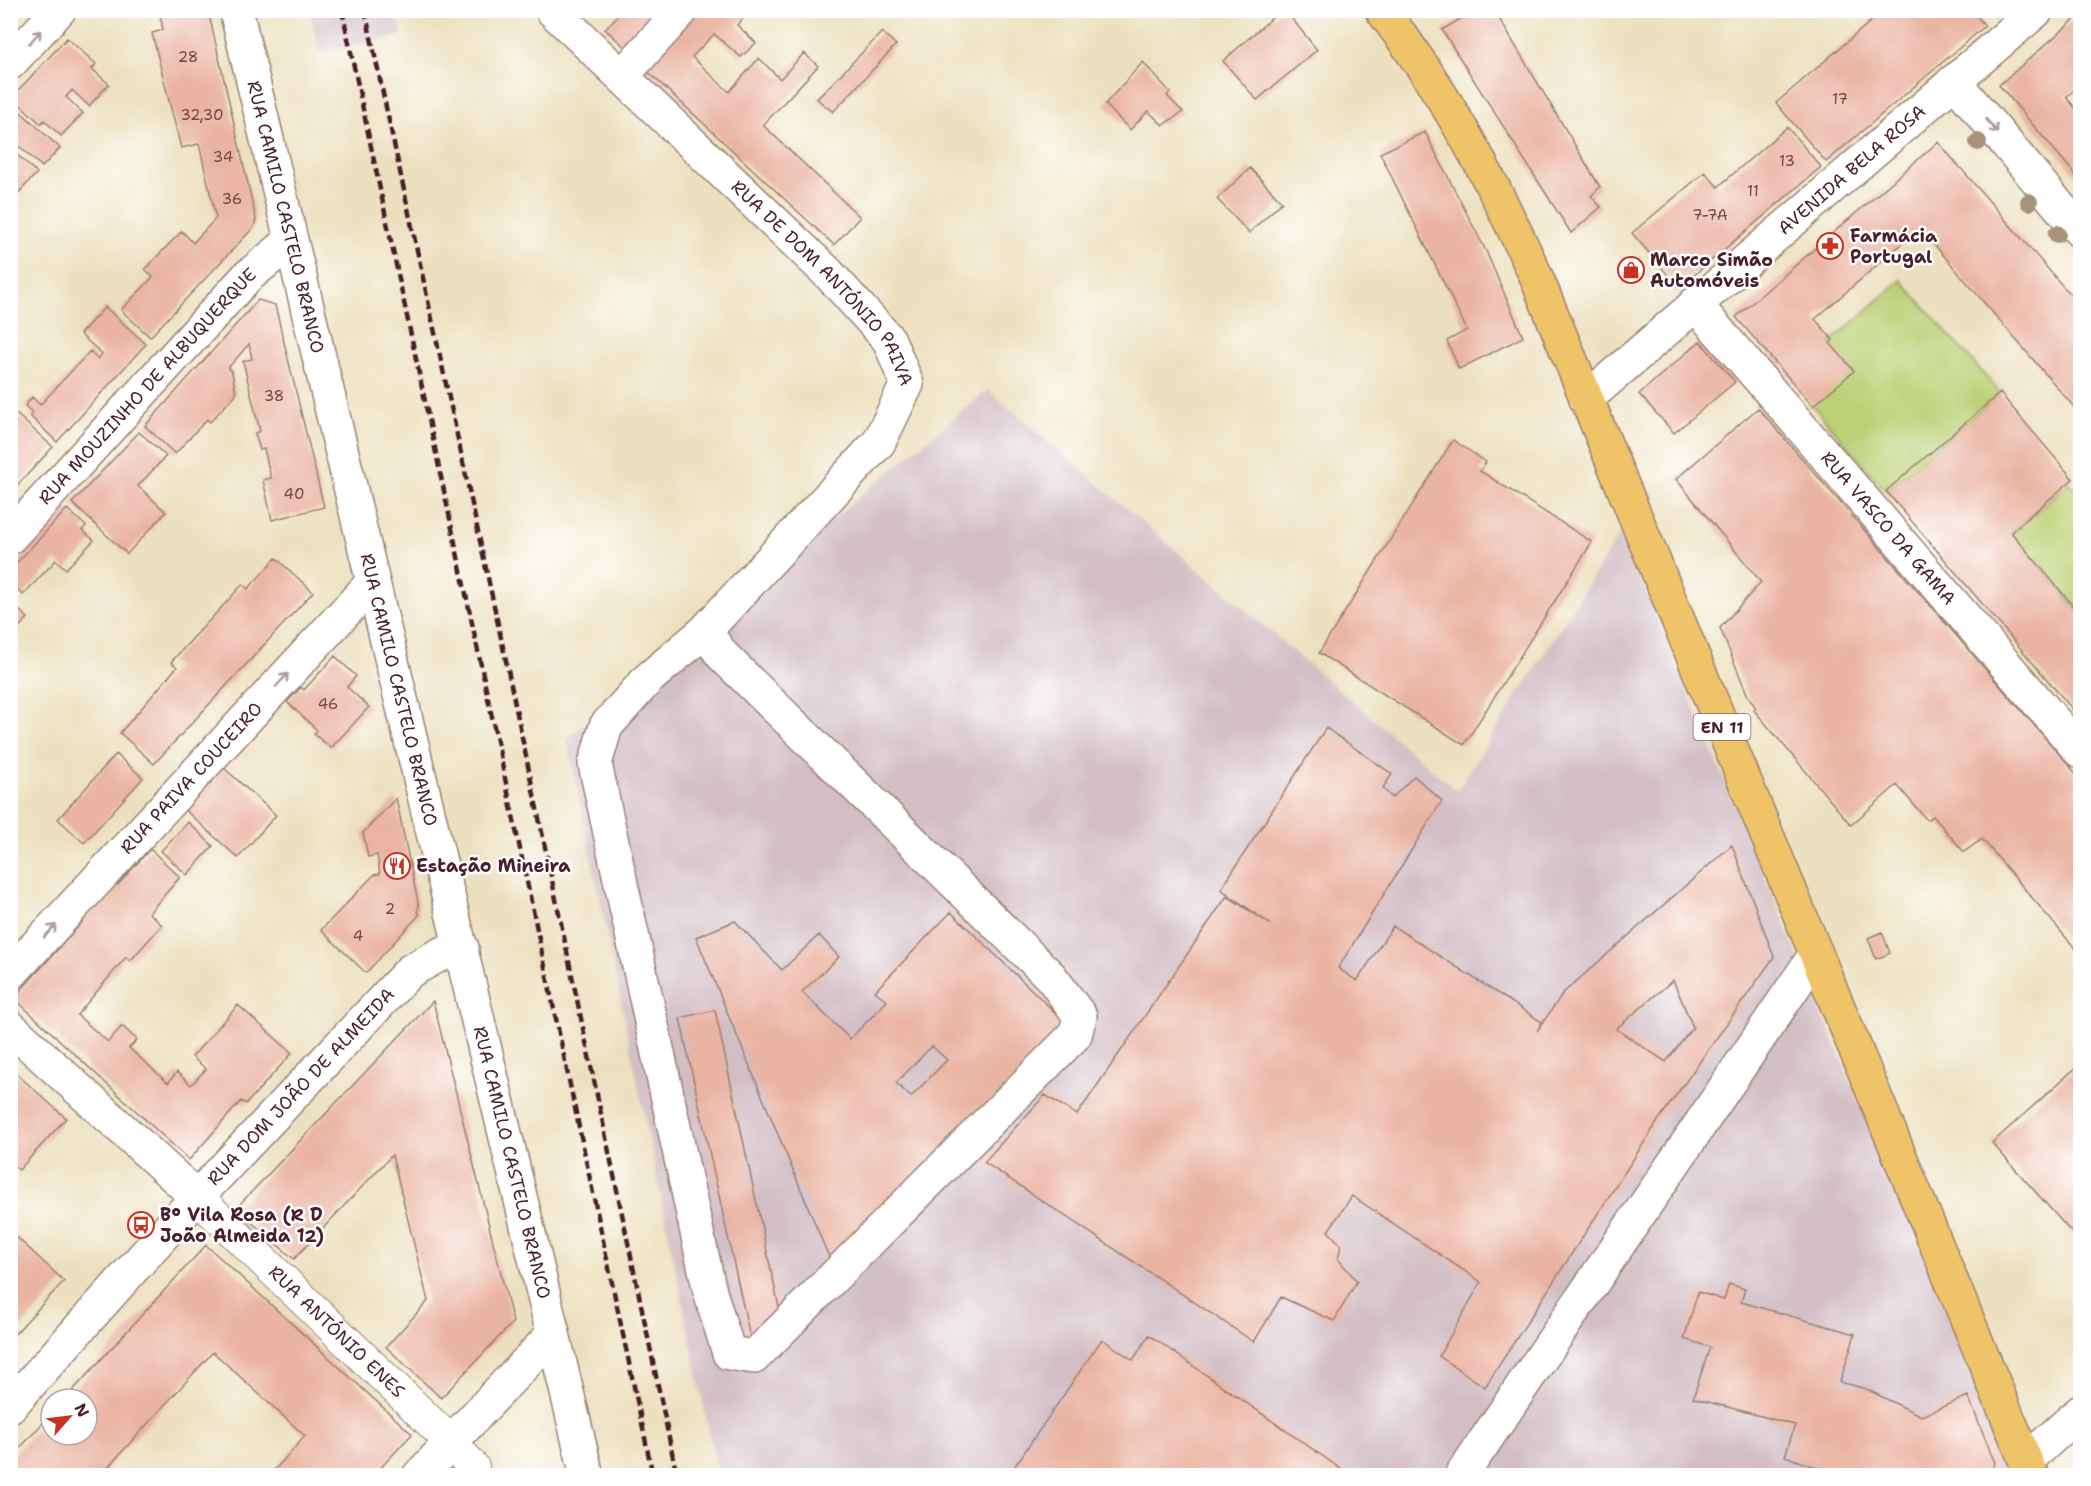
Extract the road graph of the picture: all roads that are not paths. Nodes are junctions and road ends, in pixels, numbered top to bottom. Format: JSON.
{"nodes":[{"id":1,"x":59,"y":10,"type":"edge"},
{"id":2,"x":236,"y":10,"type":"edge"},
{"id":3,"x":552,"y":10,"type":"edge"},
{"id":4,"x":682,"y":10,"type":"edge"},
{"id":5,"x":1382,"y":10,"type":"edge"},
{"id":6,"x":2037,"y":10,"type":"edge"},
{"id":7,"x":10,"y":63,"type":"edge"},
{"id":8,"x":622,"y":75,"type":"junction"},
{"id":9,"x":1954,"y":81,"type":"junction"},
{"id":10,"x":2080,"y":231,"type":"edge"},
{"id":11,"x":291,"y":242,"type":"junction"},
{"id":12,"x":1695,"y":304,"type":"junction"},
{"id":13,"x":1586,"y":399,"type":"junction"},
{"id":14,"x":10,"y":537,"type":"edge"},
{"id":15,"x":372,"y":583,"type":"junction"},
{"id":16,"x":705,"y":631,"type":"junction"},
{"id":17,"x":2080,"y":751,"type":"edge"},
{"id":18,"x":462,"y":948,"type":"junction"},
{"id":19,"x":1816,"y":954,"type":"junction"},
{"id":20,"x":10,"y":974,"type":"edge"},
{"id":21,"x":10,"y":1027,"type":"edge"},
{"id":22,"x":197,"y":1197,"type":"junction"},
{"id":23,"x":553,"y":1335,"type":"junction"},
{"id":24,"x":10,"y":1406,"type":"edge"},
{"id":25,"x":2080,"y":1412,"type":"edge"},
{"id":26,"x":451,"y":1442,"type":"junction"},
{"id":27,"x":473,"y":1467,"type":"dead end"},
{"id":28,"x":2029,"y":1468,"type":"edge"},
{"id":29,"x":419,"y":1476,"type":"edge"},
{"id":30,"x":587,"y":1476,"type":"edge"},
{"id":31,"x":1461,"y":1476,"type":"edge"}],
"edges":[{"from":7,"to":1,"type":"street","one_way":true},
{"from":2,"to":11,"type":"street","name":"RUA CAMILO CASTELO BRANCO"},
{"from":3,"to":8,"type":"street","name":"RUA DE DOM ANTÓNIO PAIVA"},
{"from":4,"to":8,"type":"street"},
{"from":5,"to":13,"type":"main road","number":"EN 11"},
{"from":6,"to":9,"type":"street","name":"AVENIDA BELA ROSA"},
{"from":8,"to":16,"type":"street","name":"RUA DE DOM ANTÓNIO PAIVA"},
{"from":9,"to":10,"type":"street","one_way":true},
{"from":9,"to":12,"type":"street","name":"AVENIDA BELA ROSA"},
{"from":11,"to":14,"type":"street","name":"RUA MOUZINHO DE ALBUQUERQUE"},
{"from":11,"to":15,"type":"street","name":"RUA CAMILO CASTELO BRANCO"},
{"from":12,"to":13,"type":"street","name":"AVENIDA BELA ROSA"},
{"from":12,"to":17,"type":"street","name":"RUA VASCO DA GAMA"},
{"from":13,"to":19,"type":"main road","number":"EN 11"},
{"from":15,"to":18,"type":"street","name":"RUA CAMILO CASTELO BRANCO"},
{"from":20,"to":15,"type":"street","name":"RUA PAIVA COUCEIRO","one_way":true},
{"from":16,"to":16,"type":"street","name":"RUA DE DOM ANTÓNIO PAIVA"},
{"from":18,"to":22,"type":"street","name":"RUA DOM JOÃO DE ALMEIDA"},
{"from":18,"to":23,"type":"street","name":"RUA CAMILO CASTELO BRANCO"},
{"from":19,"to":28,"type":"main road","number":"EN 11"},
{"from":19,"to":31,"type":"street"},
{"from":21,"to":22,"type":"street","name":"RUA ANTÓNIO ENES"},
{"from":22,"to":24,"type":"street","name":"RUA DOM JOÃO DE ALMEIDA"},
{"from":22,"to":26,"type":"street","name":"RUA ANTÓNIO ENES"},
{"from":23,"to":26,"type":"street"},
{"from":23,"to":30,"type":"street","name":"RUA CAMILO CASTELO BRANCO"},
{"from":25,"to":28,"type":"street"},
{"from":26,"to":27,"type":"street","name":"RUA ANTÓNIO ENES"},
{"from":26,"to":29,"type":"street"}]}
